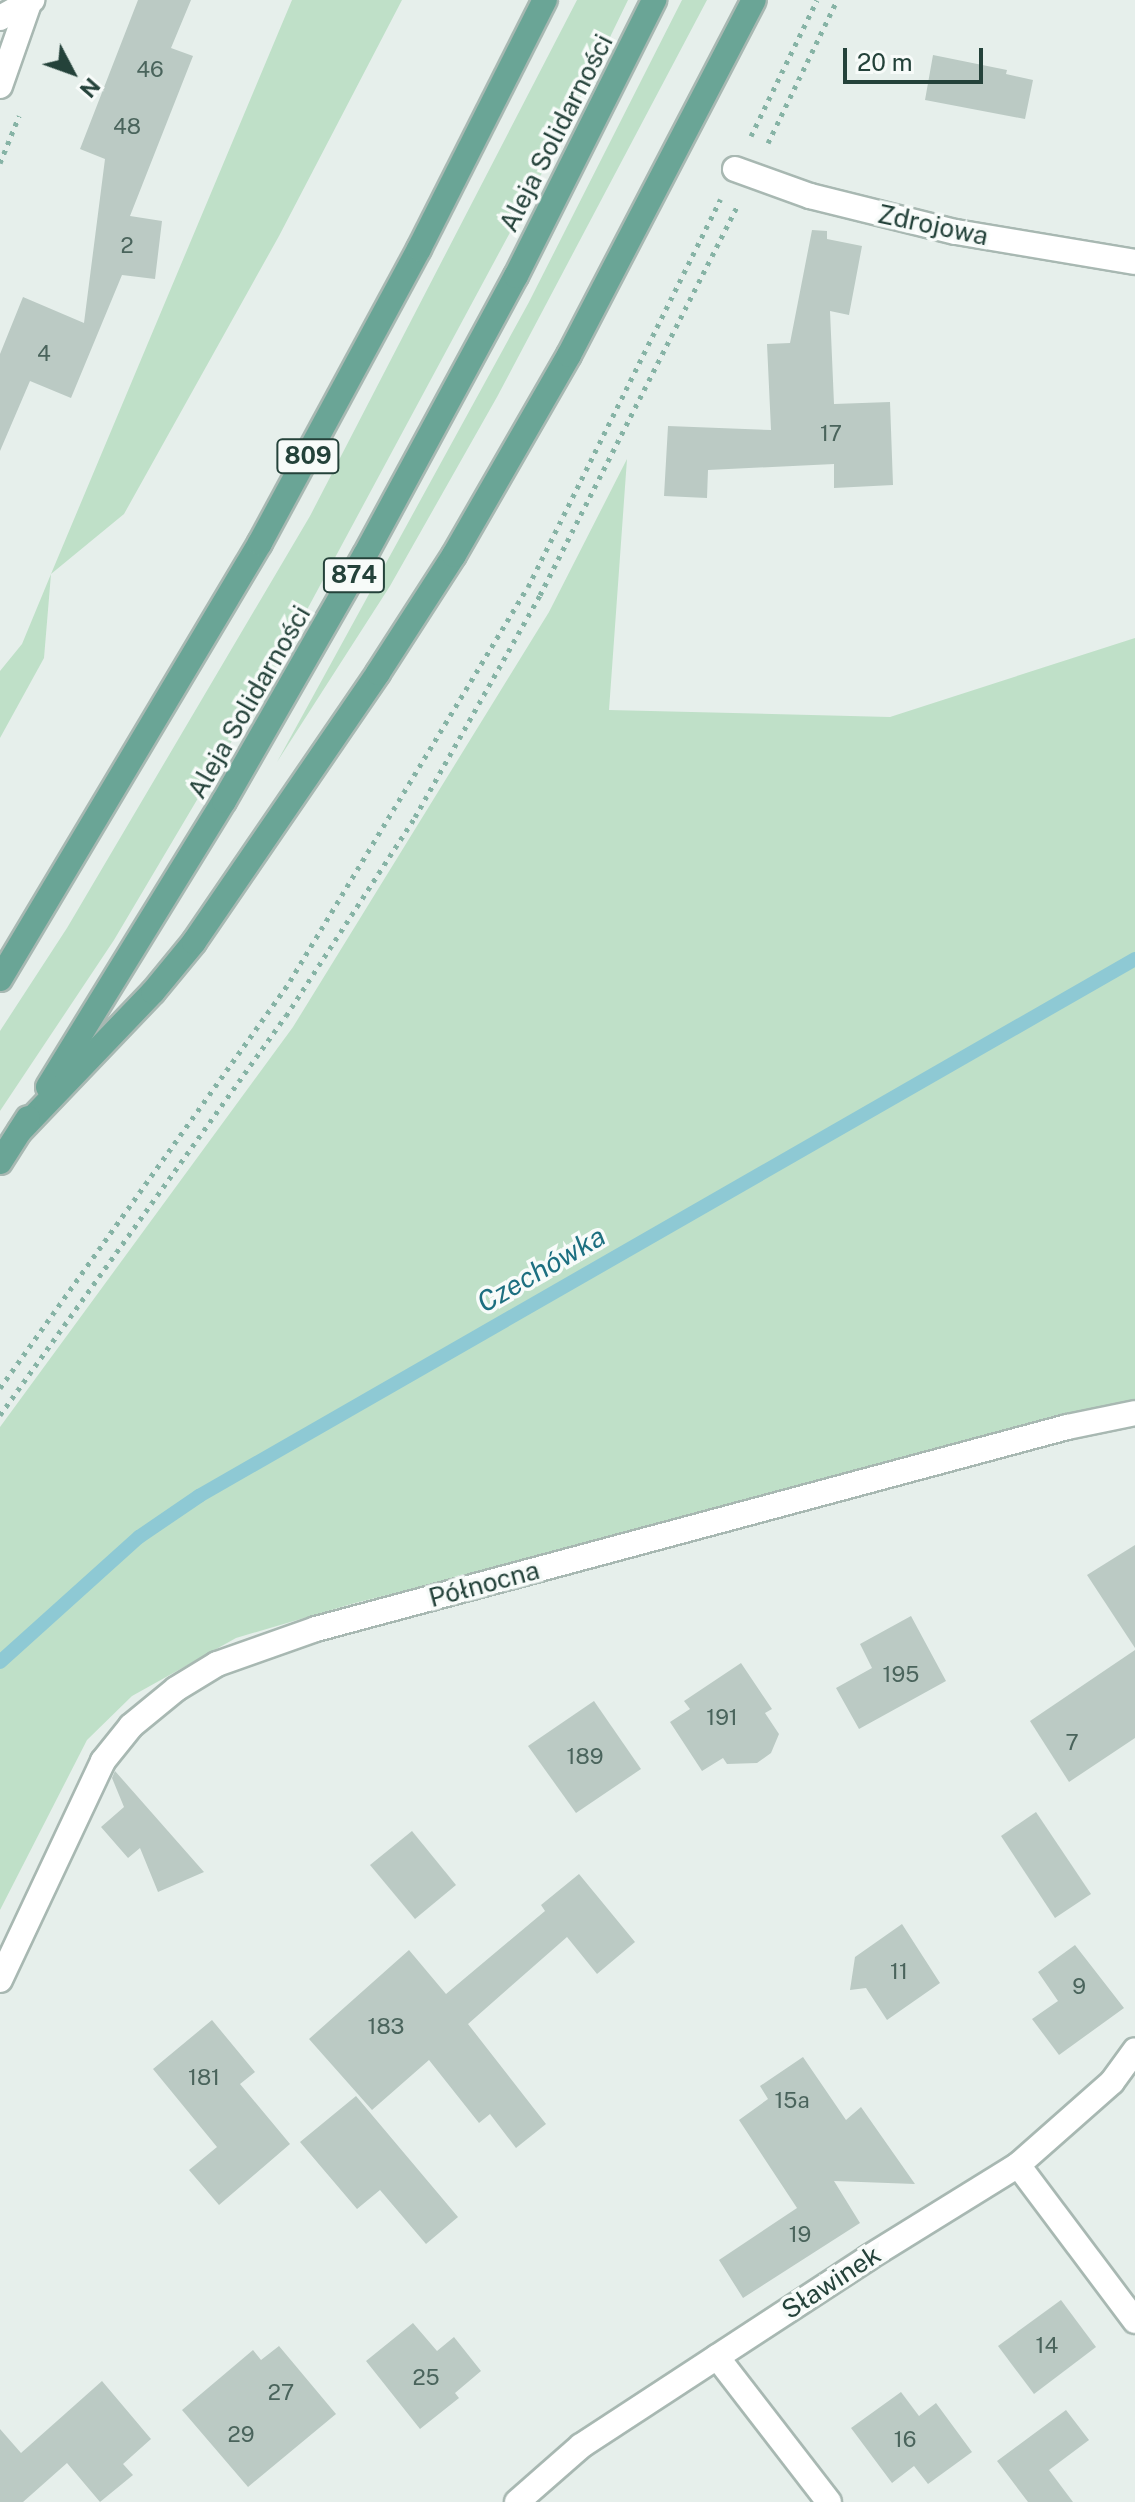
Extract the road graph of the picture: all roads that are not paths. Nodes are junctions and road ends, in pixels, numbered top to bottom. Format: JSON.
{"nodes":[{"id":1,"x":545,"y":0,"type":"edge"},
{"id":2,"x":654,"y":0,"type":"edge"},
{"id":3,"x":754,"y":0,"type":"edge"},
{"id":4,"x":30,"y":2,"type":"edge"},
{"id":5,"x":0,"y":18,"type":"edge"},
{"id":6,"x":0,"y":86,"type":"edge"},
{"id":7,"x":743,"y":173,"type":"road end"},
{"id":8,"x":1135,"y":262,"type":"edge"},
{"id":9,"x":0,"y":979,"type":"edge"},
{"id":10,"x":20,"y":1131,"type":"junction"},
{"id":11,"x":0,"y":1162,"type":"edge"},
{"id":12,"x":1135,"y":1413,"type":"edge"},
{"id":13,"x":0,"y":1980,"type":"edge"},
{"id":14,"x":1135,"y":2050,"type":"edge"},
{"id":15,"x":1018,"y":2165,"type":"junction"},
{"id":16,"x":1135,"y":2321,"type":"edge"},
{"id":17,"x":717,"y":2357,"type":"junction"},
{"id":18,"x":517,"y":2502,"type":"edge"},
{"id":19,"x":829,"y":2502,"type":"edge"}],
"edges":[{"from":1,"to":9,"type":"main road","number":"809"},
{"from":2,"to":10,"type":"main road","name":"Aleja Solidarności","number":"874"},
{"from":3,"to":10,"type":"main road"},
{"from":4,"to":5,"type":"street"},
{"from":4,"to":6,"type":"street"},
{"from":7,"to":8,"type":"street","name":"Zdrojowa"},
{"from":10,"to":11,"type":"main road","name":"Aleja Solidarności"},
{"from":12,"to":13,"type":"street","name":"Północna"},
{"from":14,"to":15,"type":"street","name":"Sławinek"},
{"from":15,"to":16,"type":"street"},
{"from":15,"to":17,"type":"street","name":"Sławinek"},
{"from":17,"to":18,"type":"street","name":"Sławinek"},
{"from":17,"to":19,"type":"street"}]}
